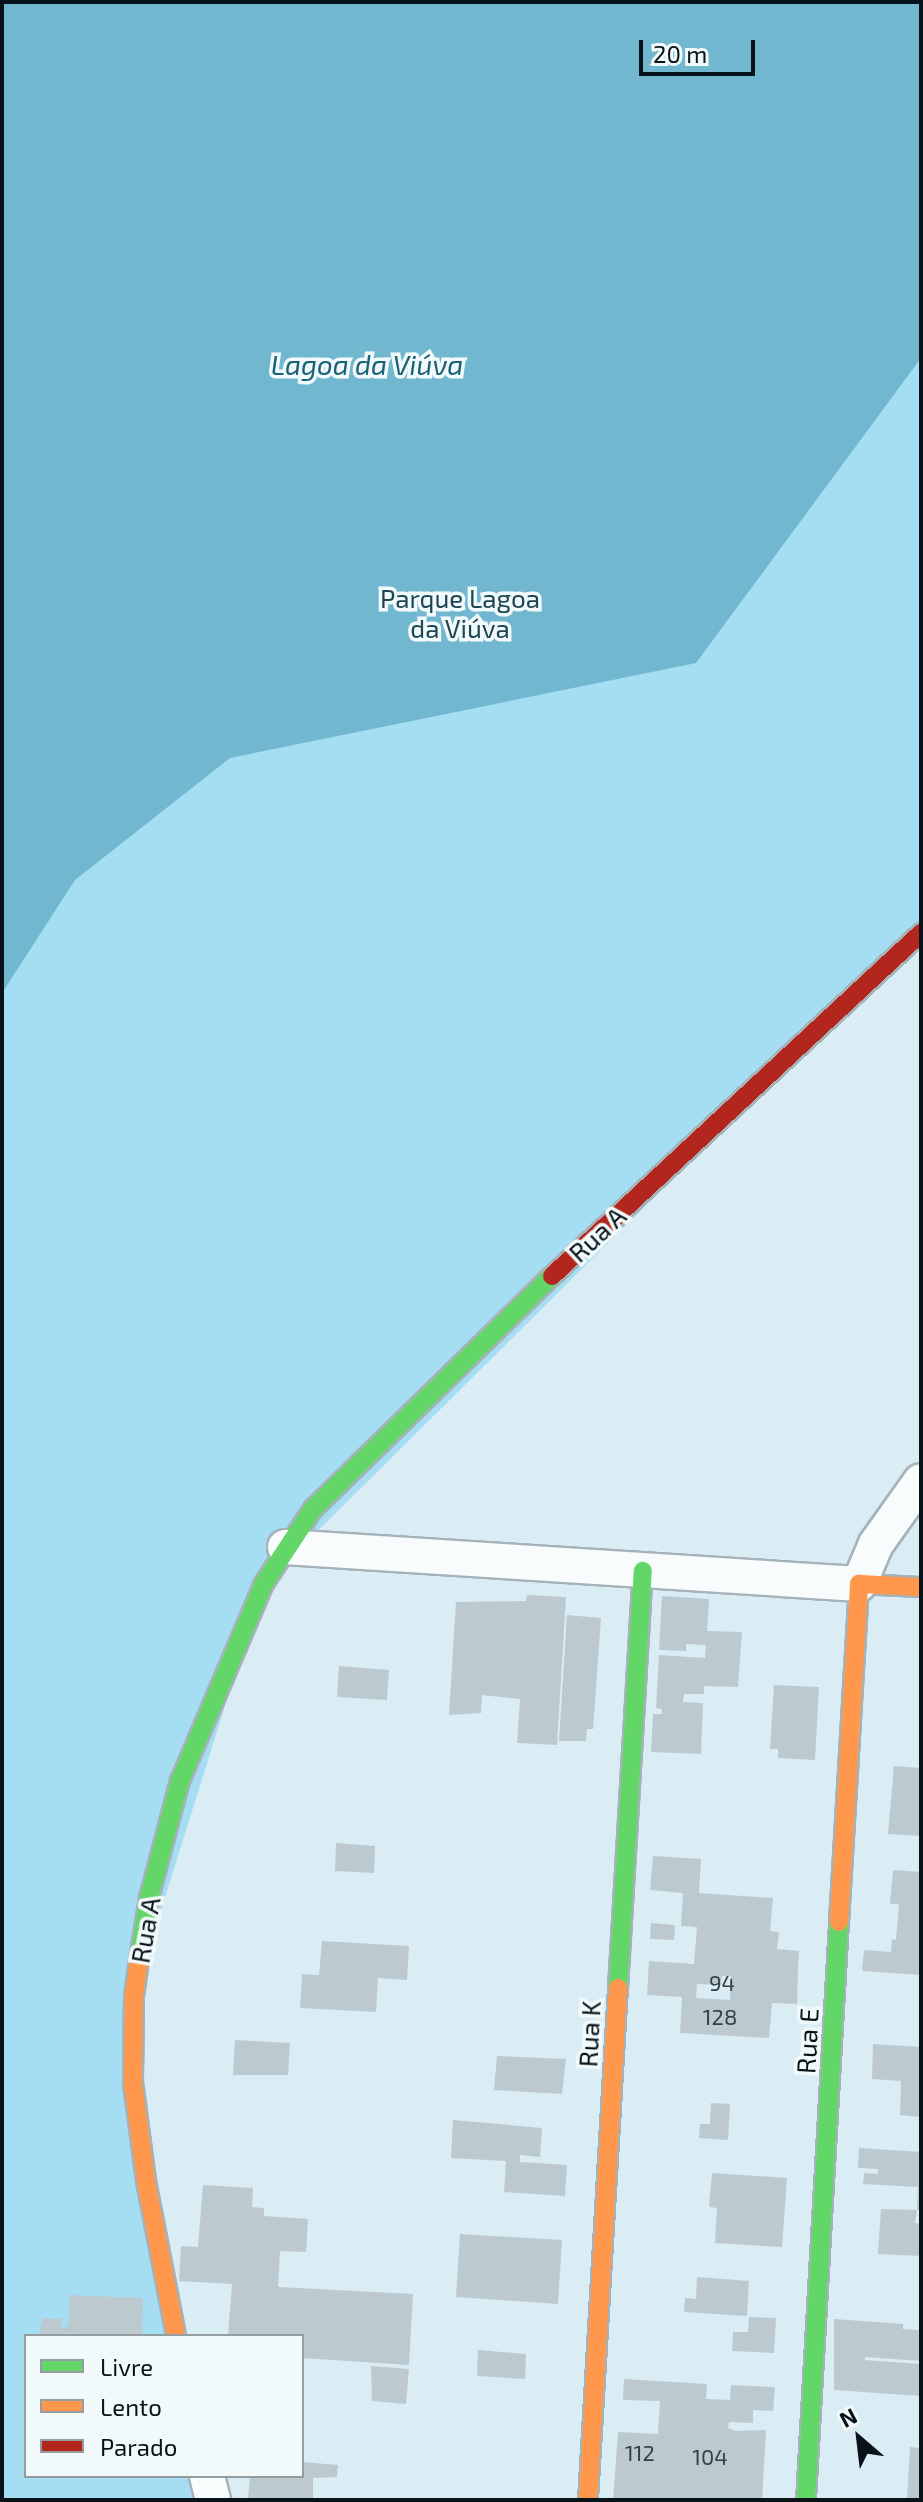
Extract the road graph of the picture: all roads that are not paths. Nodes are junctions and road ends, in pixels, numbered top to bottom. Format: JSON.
{"nodes":[{"id":1,"x":921,"y":933,"type":"edge"},
{"id":2,"x":921,"y":1481,"type":"edge"},
{"id":3,"x":285,"y":1547,"type":"junction"},
{"id":4,"x":643,"y":1571,"type":"junction"},
{"id":5,"x":859,"y":1584,"type":"junction"},
{"id":6,"x":921,"y":1587,"type":"edge"},
{"id":7,"x":176,"y":2334,"type":"edge"},
{"id":8,"x":208,"y":2478,"type":"edge"},
{"id":9,"x":213,"y":2500,"type":"edge"},
{"id":10,"x":588,"y":2500,"type":"edge"},
{"id":11,"x":806,"y":2500,"type":"edge"}],
"edges":[{"from":1,"to":3,"type":"street","name":"Rua A"},
{"from":2,"to":5,"type":"street"},
{"from":3,"to":4,"type":"street"},
{"from":3,"to":7,"type":"street","name":"Rua A"},
{"from":4,"to":5,"type":"street"},
{"from":4,"to":10,"type":"street","name":"Rua K"},
{"from":5,"to":6,"type":"street"},
{"from":5,"to":11,"type":"street","name":"Rua E"},
{"from":8,"to":9,"type":"street"}]}
